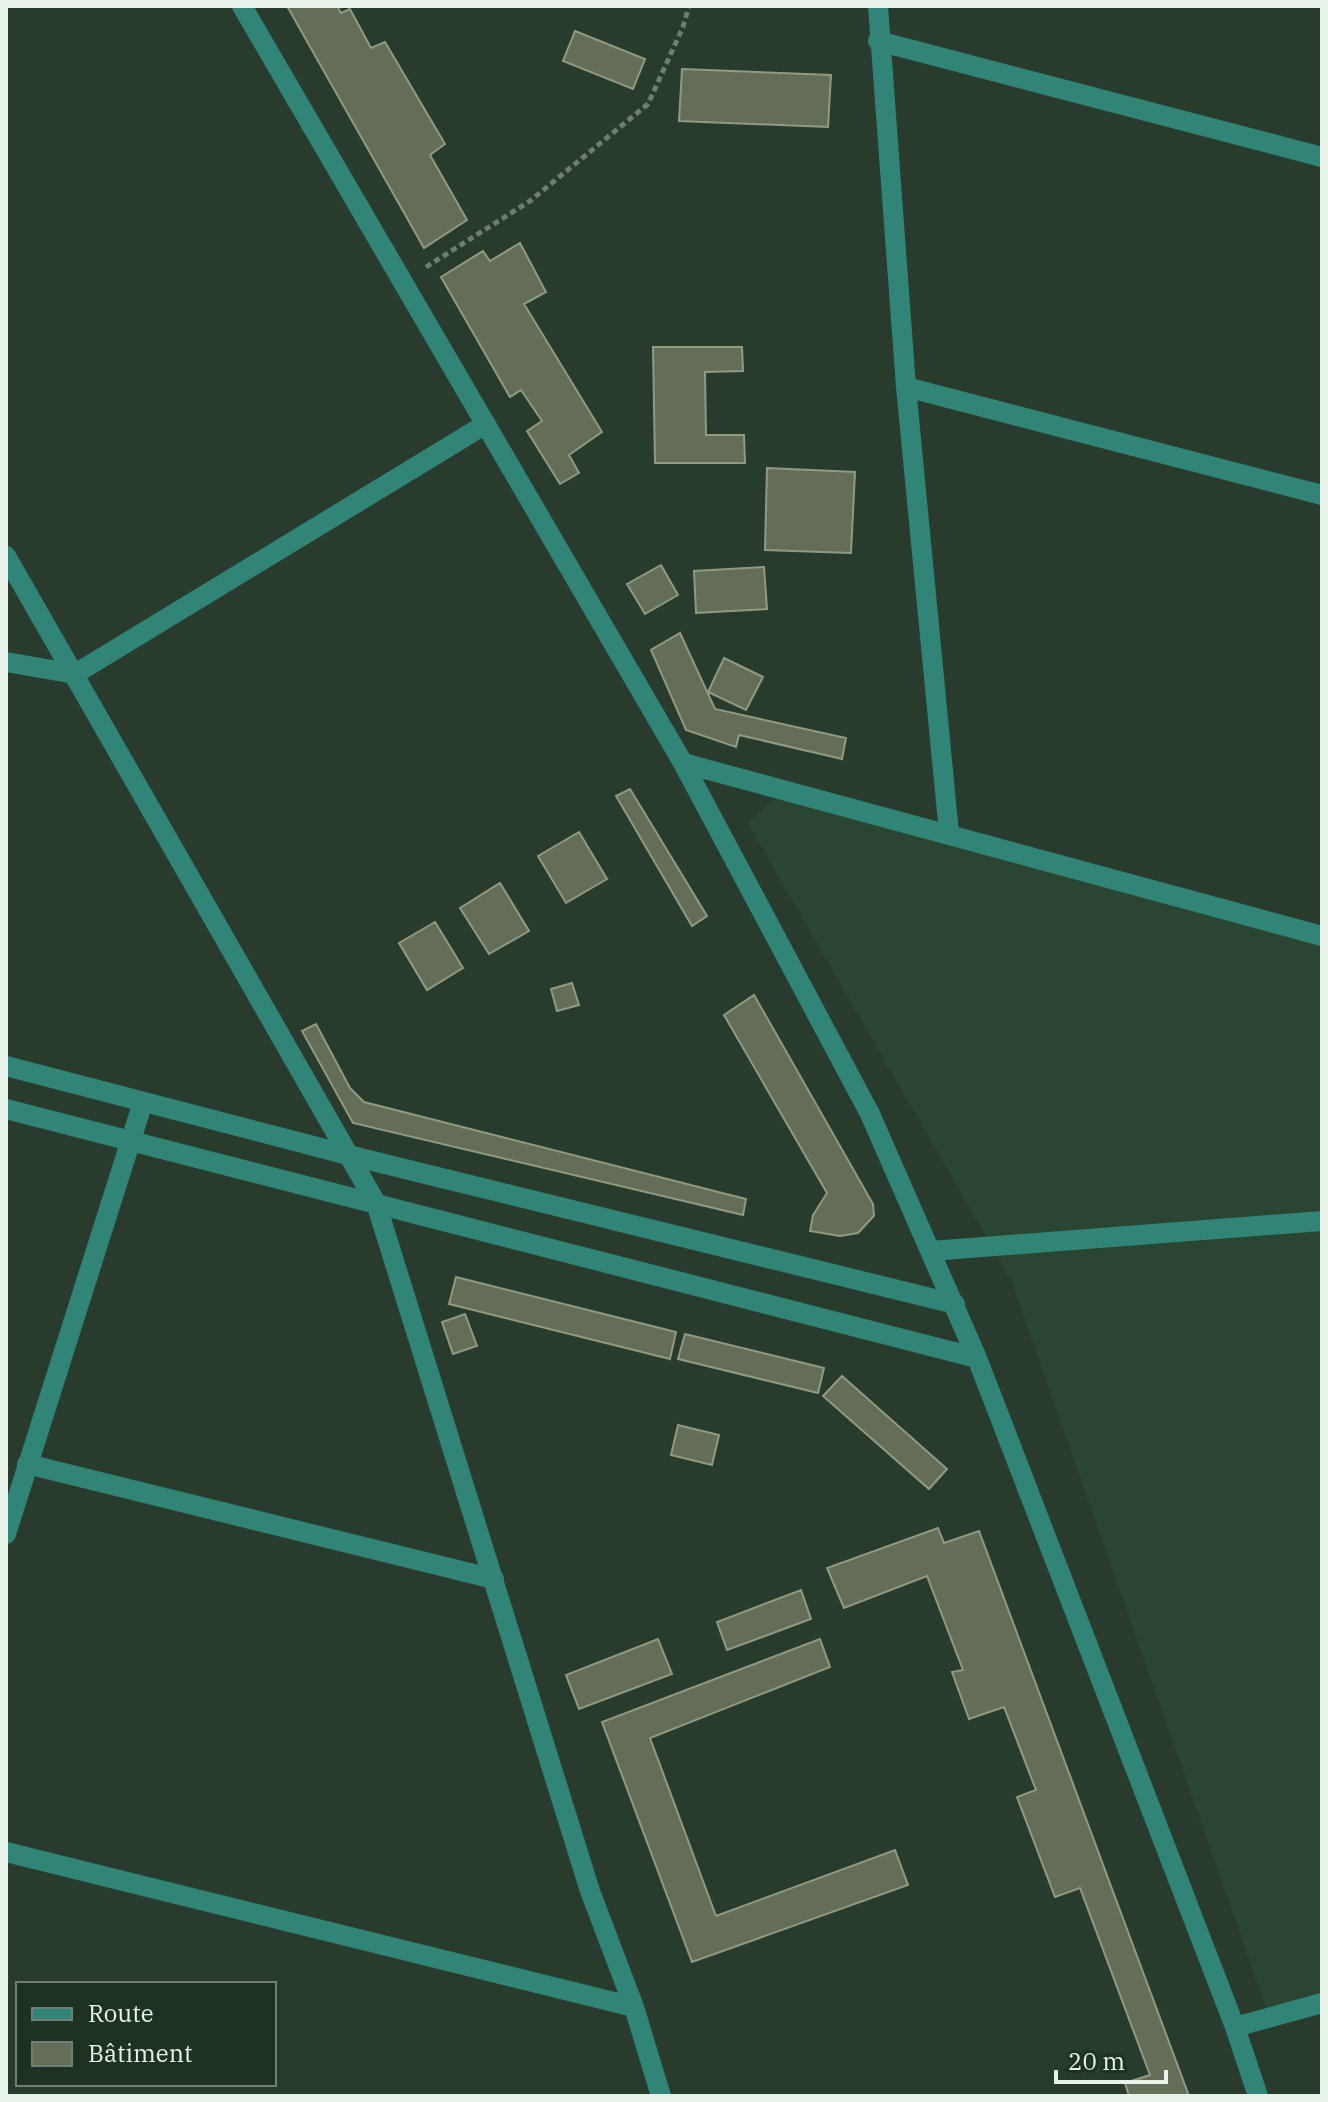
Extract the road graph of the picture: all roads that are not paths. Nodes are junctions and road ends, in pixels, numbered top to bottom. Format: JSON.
{"nodes":[{"id":1,"x":242,"y":6,"type":"edge"},
{"id":2,"x":878,"y":6,"type":"edge"},
{"id":3,"x":878,"y":41,"type":"junction"},
{"id":4,"x":1322,"y":157,"type":"edge"},
{"id":5,"x":906,"y":387,"type":"junction"},
{"id":6,"x":486,"y":424,"type":"junction"},
{"id":7,"x":1322,"y":495,"type":"edge"},
{"id":8,"x":6,"y":556,"type":"edge"},
{"id":9,"x":6,"y":662,"type":"edge"},
{"id":10,"x":75,"y":674,"type":"junction"},
{"id":11,"x":683,"y":763,"type":"junction"},
{"id":12,"x":949,"y":833,"type":"junction"},
{"id":13,"x":1321,"y":931,"type":"edge"},
{"id":14,"x":6,"y":1066,"type":"edge"},
{"id":15,"x":143,"y":1102,"type":"junction"},
{"id":16,"x":6,"y":1109,"type":"edge"},
{"id":17,"x":131,"y":1141,"type":"junction"},
{"id":18,"x":352,"y":1156,"type":"junction"},
{"id":19,"x":376,"y":1203,"type":"junction"},
{"id":20,"x":1322,"y":1221,"type":"edge"},
{"id":21,"x":931,"y":1251,"type":"junction"},
{"id":22,"x":955,"y":1304,"type":"junction"},
{"id":23,"x":977,"y":1358,"type":"junction"},
{"id":24,"x":27,"y":1464,"type":"junction"},
{"id":25,"x":6,"y":1534,"type":"edge"},
{"id":26,"x":494,"y":1579,"type":"junction"},
{"id":27,"x":6,"y":1852,"type":"edge"},
{"id":28,"x":1322,"y":2003,"type":"edge"},
{"id":29,"x":634,"y":2007,"type":"junction"},
{"id":30,"x":1235,"y":2027,"type":"junction"},
{"id":31,"x":661,"y":2096,"type":"edge"},
{"id":32,"x":1258,"y":2096,"type":"edge"}],
"edges":[{"from":1,"to":6,"type":"street"},
{"from":2,"to":3,"type":"street"},
{"from":3,"to":4,"type":"street"},
{"from":3,"to":5,"type":"street"},
{"from":5,"to":7,"type":"street"},
{"from":5,"to":12,"type":"street"},
{"from":6,"to":10,"type":"street"},
{"from":6,"to":11,"type":"street"},
{"from":8,"to":10,"type":"street"},
{"from":9,"to":10,"type":"street"},
{"from":10,"to":18,"type":"street"},
{"from":11,"to":12,"type":"street"},
{"from":11,"to":21,"type":"street"},
{"from":12,"to":13,"type":"street"},
{"from":14,"to":15,"type":"street"},
{"from":15,"to":17,"type":"street"},
{"from":15,"to":18,"type":"street"},
{"from":16,"to":17,"type":"street"},
{"from":17,"to":19,"type":"street"},
{"from":17,"to":24,"type":"street"},
{"from":18,"to":19,"type":"street"},
{"from":18,"to":22,"type":"street"},
{"from":19,"to":23,"type":"street"},
{"from":19,"to":26,"type":"street"},
{"from":20,"to":21,"type":"street"},
{"from":21,"to":22,"type":"street"},
{"from":22,"to":23,"type":"street"},
{"from":23,"to":30,"type":"street"},
{"from":24,"to":25,"type":"street"},
{"from":24,"to":26,"type":"street"},
{"from":26,"to":29,"type":"street"},
{"from":27,"to":29,"type":"street"},
{"from":28,"to":30,"type":"street"},
{"from":29,"to":31,"type":"street"},
{"from":30,"to":32,"type":"street"}]}
